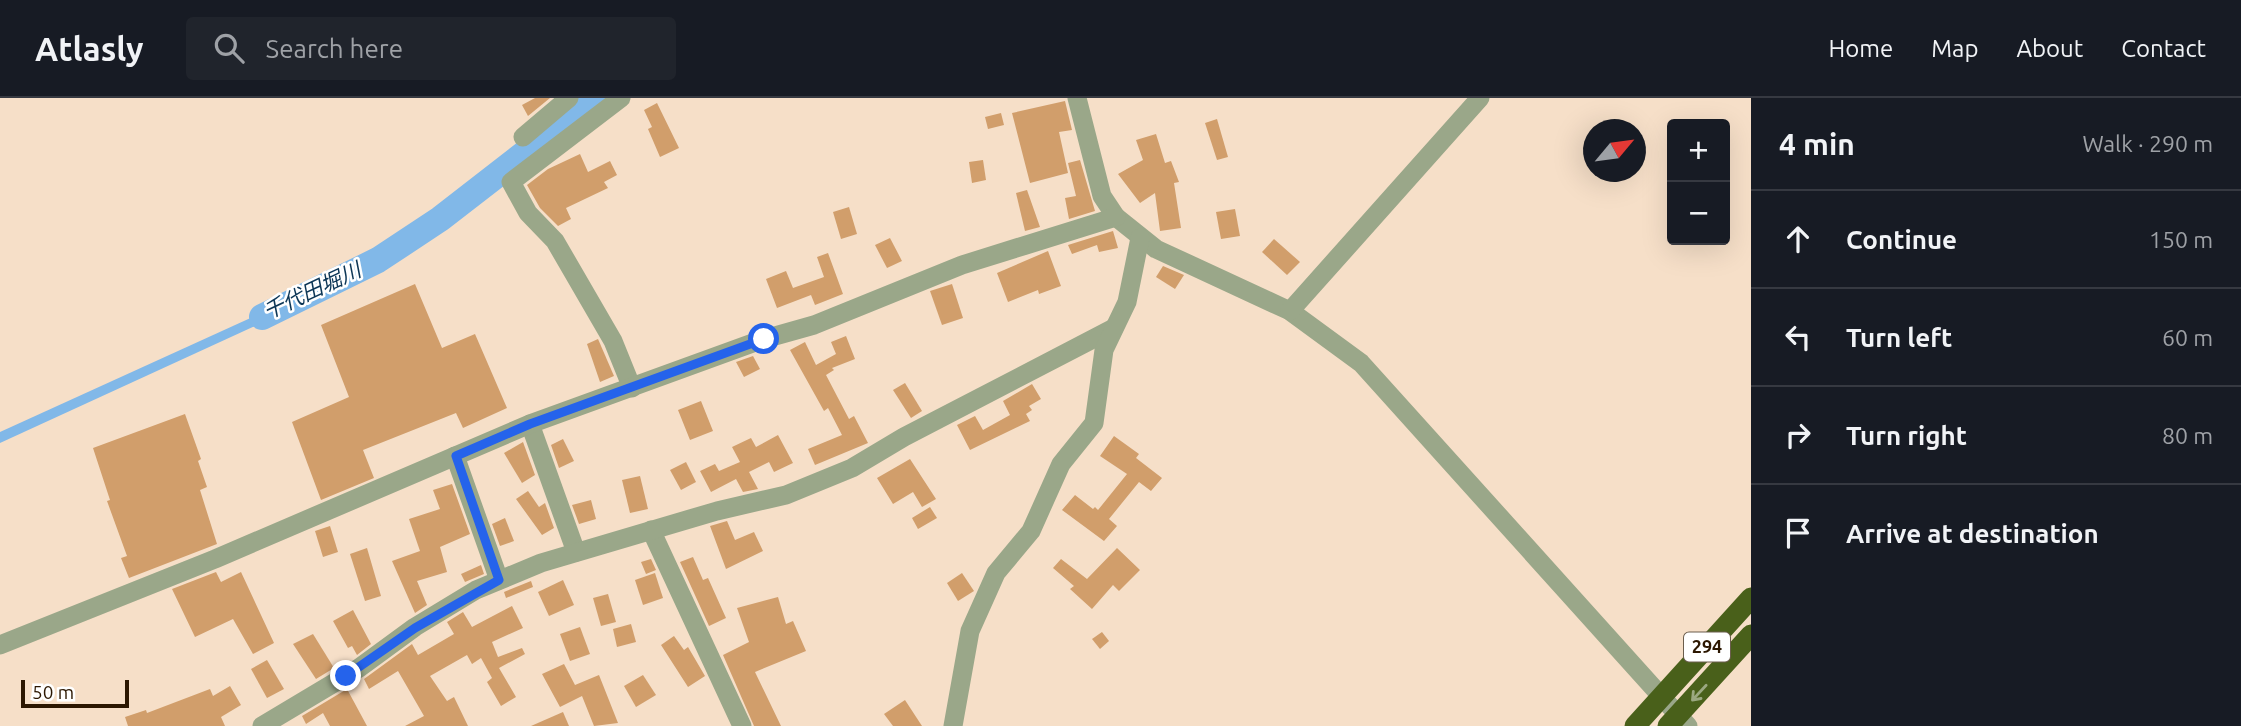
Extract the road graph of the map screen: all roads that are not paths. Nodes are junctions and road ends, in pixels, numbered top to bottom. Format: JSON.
{"nodes":[{"id":1,"x":569,"y":98,"type":"edge"},
{"id":2,"x":621,"y":98,"type":"edge"},
{"id":3,"x":1077,"y":98,"type":"edge"},
{"id":4,"x":1480,"y":98,"type":"edge"},
{"id":5,"x":523,"y":137,"type":"dead end"},
{"id":6,"x":1116,"y":217,"type":"junction"},
{"id":7,"x":1140,"y":238,"type":"junction"},
{"id":8,"x":1290,"y":311,"type":"junction"},
{"id":9,"x":1114,"y":328,"type":"junction"},
{"id":10,"x":632,"y":388,"type":"junction"},
{"id":11,"x":530,"y":424,"type":"junction"},
{"id":12,"x":456,"y":456,"type":"junction"},
{"id":13,"x":651,"y":530,"type":"junction"},
{"id":14,"x":576,"y":552,"type":"junction"},
{"id":15,"x":499,"y":580,"type":"junction"},
{"id":16,"x":1751,"y":598,"type":"edge"},
{"id":17,"x":1751,"y":635,"type":"edge"},
{"id":18,"x":0,"y":645,"type":"edge"},
{"id":19,"x":1664,"y":696,"type":"junction"},
{"id":20,"x":1678,"y":722,"type":"edge"},
{"id":21,"x":262,"y":726,"type":"edge"},
{"id":22,"x":742,"y":726,"type":"edge"},
{"id":23,"x":953,"y":726,"type":"edge"},
{"id":24,"x":1634,"y":726,"type":"edge"}],
"edges":[{"from":1,"to":5,"type":"street"},
{"from":2,"to":10,"type":"street"},
{"from":3,"to":6,"type":"street"},
{"from":4,"to":8,"type":"street"},
{"from":6,"to":7,"type":"street"},
{"from":6,"to":10,"type":"street"},
{"from":7,"to":8,"type":"street"},
{"from":7,"to":9,"type":"street"},
{"from":8,"to":19,"type":"street"},
{"from":9,"to":13,"type":"street"},
{"from":9,"to":23,"type":"street"},
{"from":10,"to":11,"type":"street"},
{"from":11,"to":12,"type":"street"},
{"from":11,"to":14,"type":"street"},
{"from":12,"to":15,"type":"street"},
{"from":12,"to":18,"type":"street"},
{"from":13,"to":14,"type":"street"},
{"from":13,"to":22,"type":"street"},
{"from":14,"to":15,"type":"street"},
{"from":15,"to":21,"type":"street"},
{"from":16,"to":19,"type":"highway","number":"294"},
{"from":17,"to":20,"type":"highway","number":"294","one_way":true},
{"from":19,"to":20,"type":"street"},
{"from":19,"to":24,"type":"highway","number":"294"}]}
